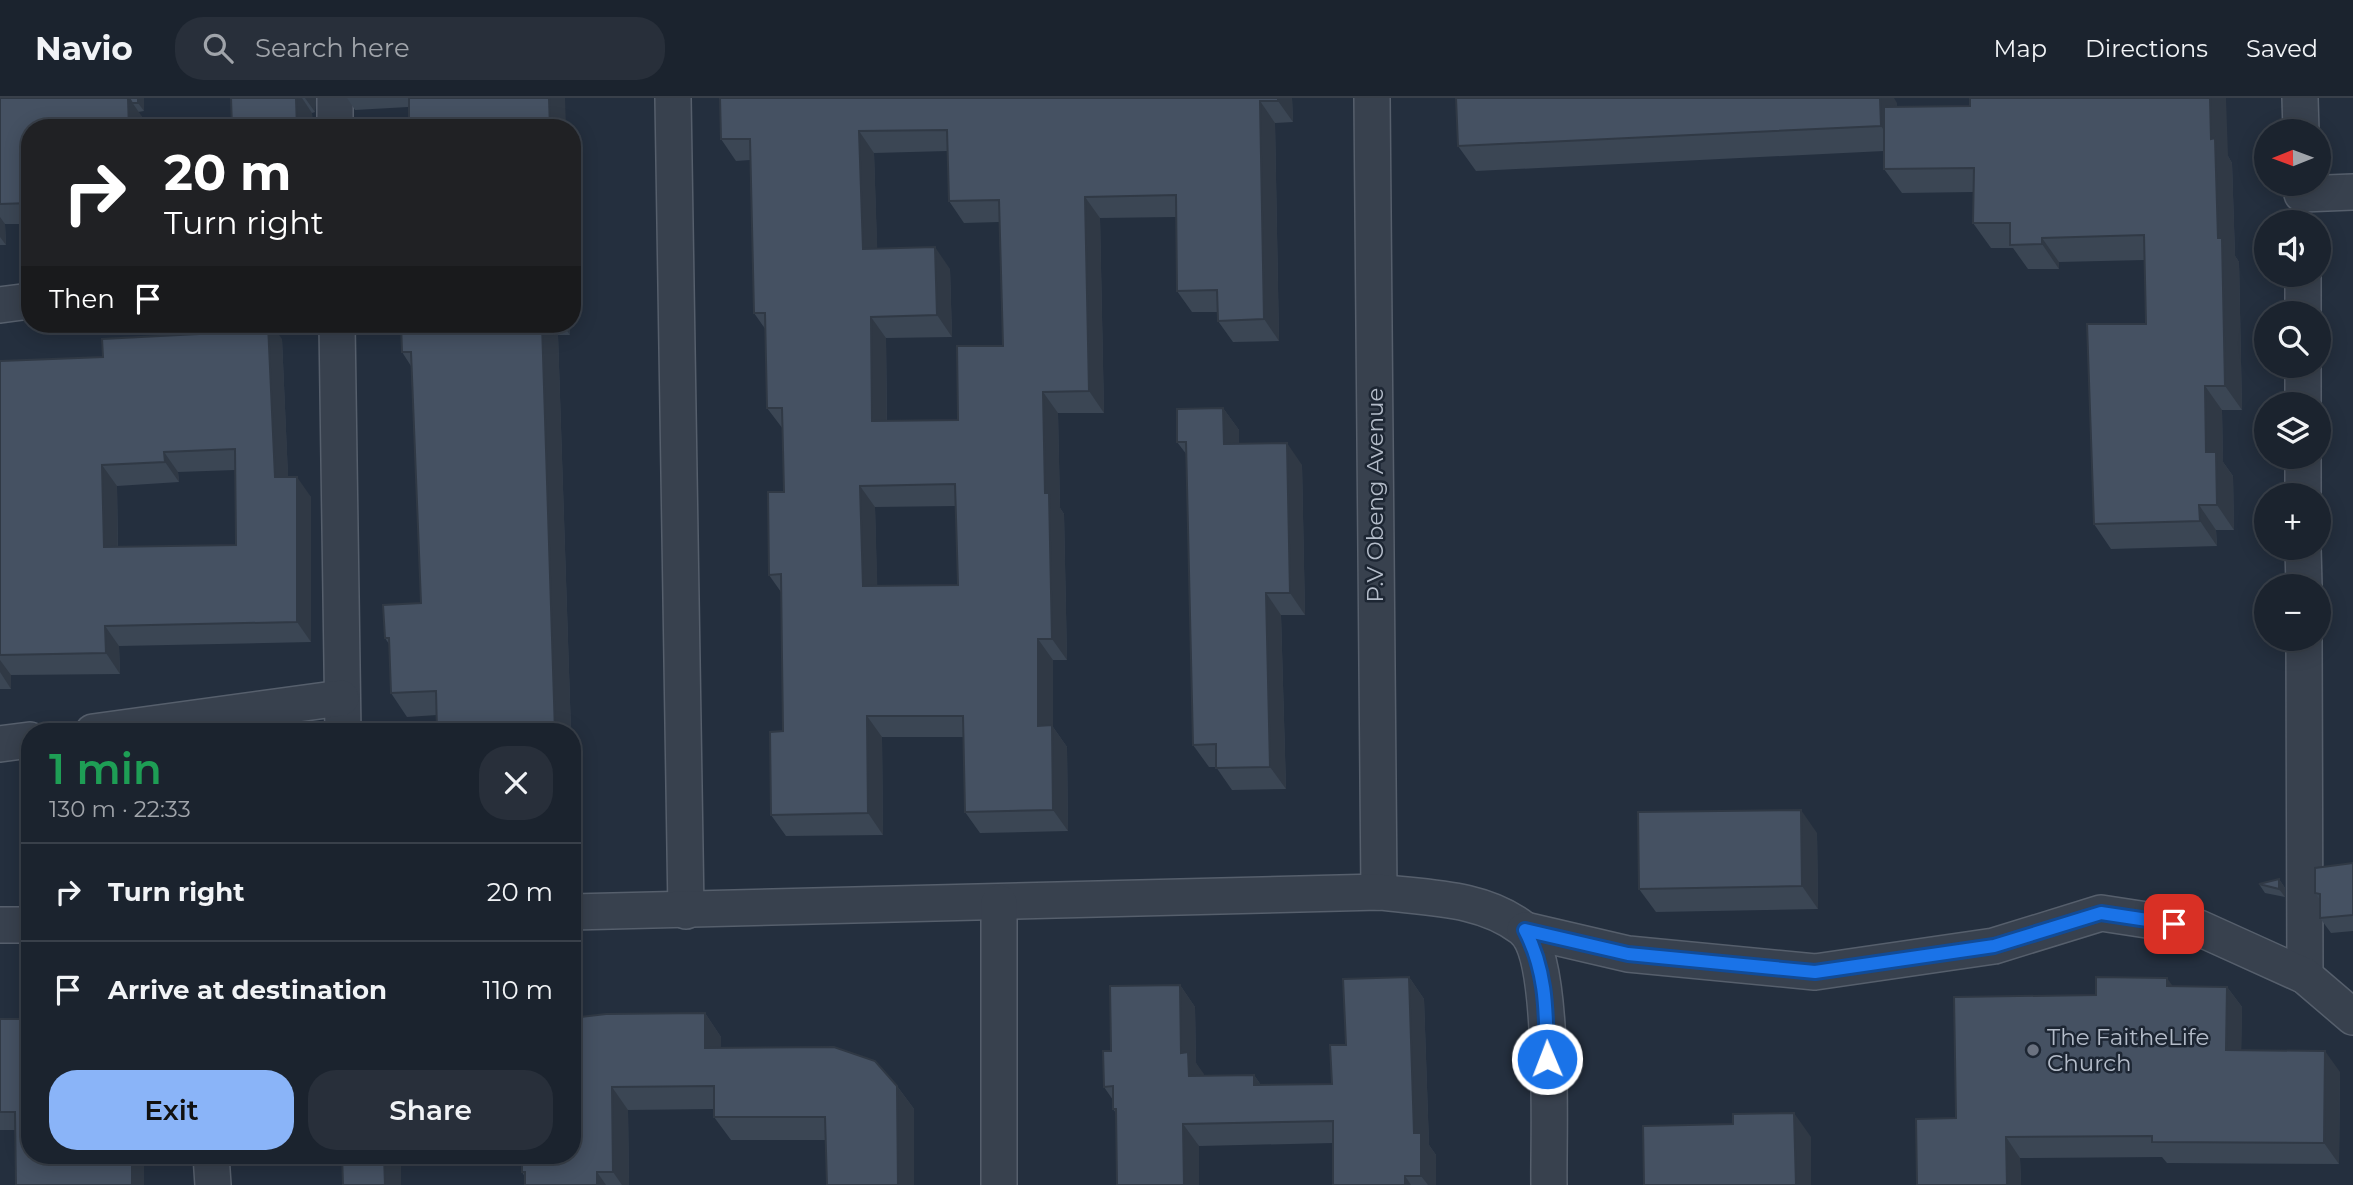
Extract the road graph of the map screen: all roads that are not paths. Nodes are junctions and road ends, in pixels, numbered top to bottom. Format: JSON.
{"nodes":[{"id":1,"x":335,"y":98,"type":"edge"},
{"id":2,"x":673,"y":98,"type":"edge"},
{"id":3,"x":1372,"y":98,"type":"edge"},
{"id":4,"x":2300,"y":98,"type":"edge"},
{"id":5,"x":335,"y":119,"type":"edge"},
{"id":6,"x":2301,"y":119,"type":"edge"},
{"id":7,"x":2353,"y":192,"type":"edge"},
{"id":8,"x":2302,"y":200,"type":"edge"},
{"id":9,"x":21,"y":302,"type":"edge"},
{"id":10,"x":0,"y":305,"type":"edge"},
{"id":11,"x":337,"y":333,"type":"edge"},
{"id":12,"x":2304,"y":651,"type":"edge"},
{"id":13,"x":342,"y":715,"type":"edge"},
{"id":14,"x":225,"y":723,"type":"edge"},
{"id":15,"x":21,"y":741,"type":"edge"},
{"id":16,"x":0,"y":744,"type":"edge"},
{"id":17,"x":1379,"y":892,"type":"junction"},
{"id":18,"x":999,"y":903,"type":"junction"},
{"id":19,"x":686,"y":911,"type":"junction"},
{"id":20,"x":581,"y":912,"type":"edge"},
{"id":21,"x":0,"y":925,"type":"edge"},
{"id":22,"x":21,"y":925,"type":"edge"},
{"id":23,"x":1525,"y":930,"type":"junction"},
{"id":24,"x":2305,"y":976,"type":"junction"},
{"id":25,"x":2353,"y":1017,"type":"edge"},
{"id":26,"x":212,"y":1164,"type":"edge"},
{"id":27,"x":213,"y":1185,"type":"edge"},
{"id":28,"x":999,"y":1185,"type":"edge"},
{"id":29,"x":1549,"y":1185,"type":"edge"}],
"edges":[{"from":1,"to":5,"type":"street"},
{"from":2,"to":19,"type":"street"},
{"from":3,"to":17,"type":"street","name":"P.V Obeng Avenue"},
{"from":4,"to":6,"type":"street"},
{"from":7,"to":8,"type":"street"},
{"from":9,"to":10,"type":"street"},
{"from":11,"to":13,"type":"street"},
{"from":12,"to":24,"type":"street"},
{"from":13,"to":14,"type":"street"},
{"from":15,"to":16,"type":"street"},
{"from":17,"to":18,"type":"street"},
{"from":17,"to":23,"type":"street"},
{"from":18,"to":19,"type":"street"},
{"from":18,"to":28,"type":"street"},
{"from":19,"to":20,"type":"street"},
{"from":21,"to":22,"type":"street"},
{"from":23,"to":24,"type":"street"},
{"from":23,"to":29,"type":"street"},
{"from":24,"to":25,"type":"street"},
{"from":26,"to":27,"type":"street"}]}
